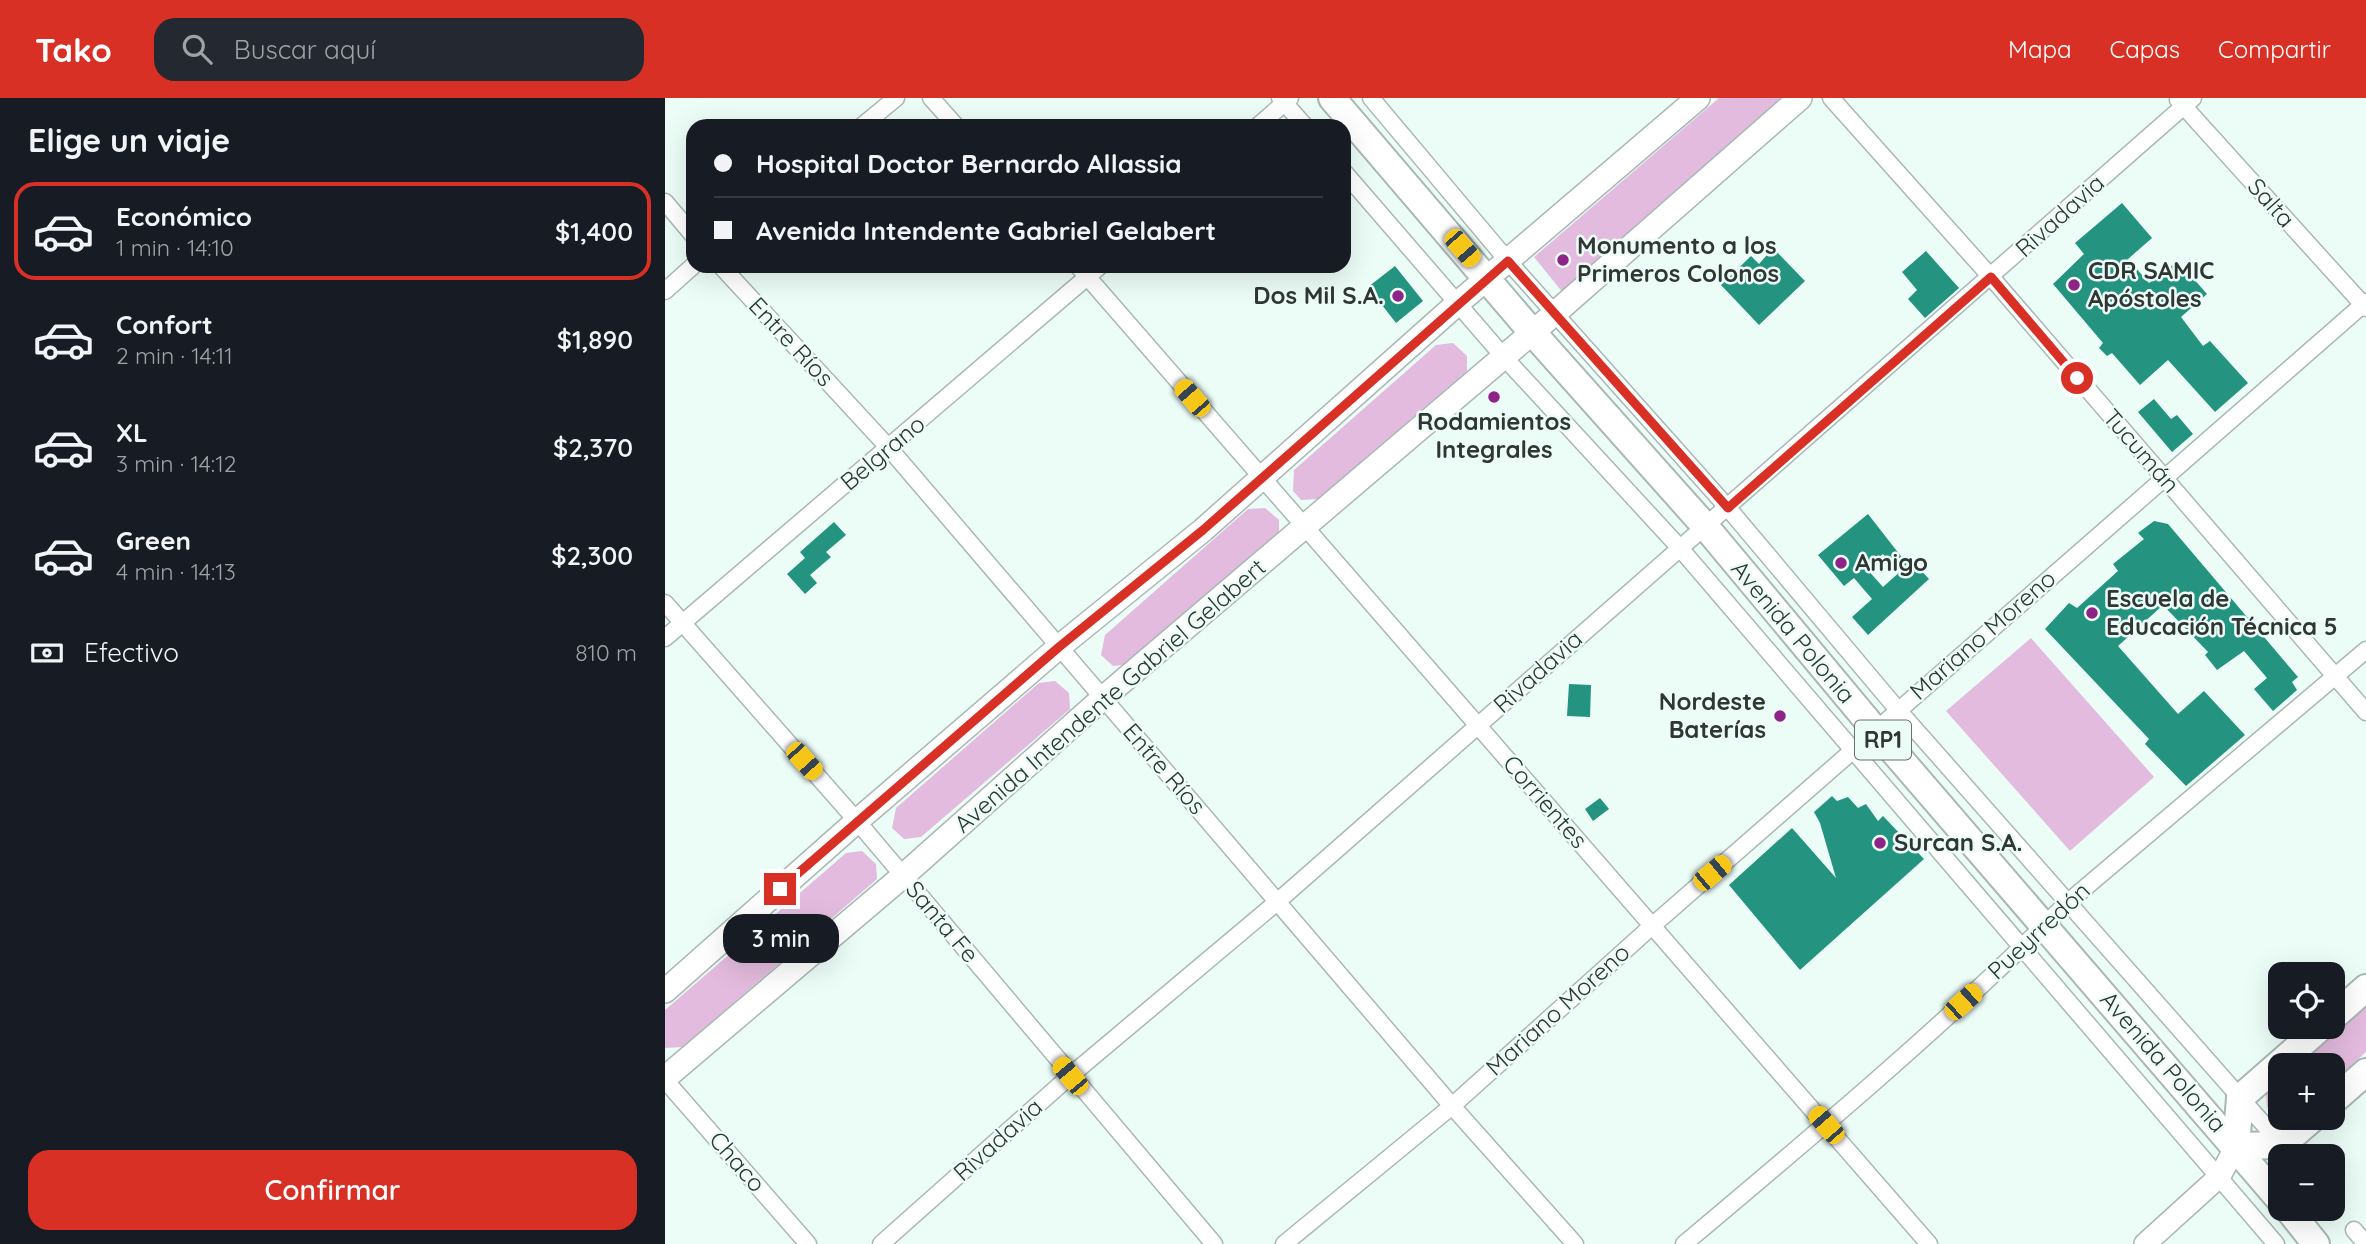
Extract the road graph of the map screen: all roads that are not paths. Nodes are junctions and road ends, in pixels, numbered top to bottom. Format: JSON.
{"nodes":[{"id":1,"x":896,"y":98,"type":"edge"},
{"id":2,"x":931,"y":98,"type":"edge"},
{"id":3,"x":1332,"y":98,"type":"edge"},
{"id":4,"x":1371,"y":98,"type":"edge"},
{"id":5,"x":1698,"y":98,"type":"edge"},
{"id":6,"x":1800,"y":98,"type":"edge"},
{"id":7,"x":1831,"y":98,"type":"edge"},
{"id":8,"x":1285,"y":100,"type":"edge"},
{"id":9,"x":2184,"y":101,"type":"edge"},
{"id":10,"x":870,"y":119,"type":"edge"},
{"id":11,"x":950,"y":119,"type":"edge"},
{"id":12,"x":1265,"y":119,"type":"edge"},
{"id":13,"x":1300,"y":119,"type":"edge"},
{"id":14,"x":1351,"y":180,"type":"edge"},
{"id":15,"x":665,"y":202,"type":"edge"},
{"id":16,"x":686,"y":227,"type":"edge"},
{"id":17,"x":1498,"y":270,"type":"junction"},
{"id":18,"x":686,"y":272,"type":"edge"},
{"id":19,"x":727,"y":273,"type":"edge"},
{"id":20,"x":1082,"y":273,"type":"edge"},
{"id":21,"x":1084,"y":273,"type":"edge"},
{"id":22,"x":1991,"y":277,"type":"junction"},
{"id":23,"x":665,"y":291,"type":"edge"},
{"id":24,"x":1458,"y":303,"type":"junction"},
{"id":25,"x":2365,"y":305,"type":"edge"},
{"id":26,"x":1554,"y":314,"type":"junction"},
{"id":27,"x":1532,"y":332,"type":"junction"},
{"id":28,"x":1503,"y":356,"type":"junction"},
{"id":29,"x":889,"y":448,"type":"junction"},
{"id":30,"x":2164,"y":478,"type":"junction"},
{"id":31,"x":1262,"y":479,"type":"junction"},
{"id":32,"x":1728,"y":508,"type":"junction"},
{"id":33,"x":1705,"y":526,"type":"junction"},
{"id":34,"x":1305,"y":527,"type":"junction"},
{"id":35,"x":1679,"y":547,"type":"junction"},
{"id":36,"x":665,"y":603,"type":"edge"},
{"id":37,"x":682,"y":623,"type":"junction"},
{"id":38,"x":665,"y":638,"type":"edge"},
{"id":39,"x":1059,"y":647,"type":"junction"},
{"id":40,"x":2366,"y":650,"type":"edge"},
{"id":41,"x":2335,"y":677,"type":"junction"},
{"id":42,"x":1103,"y":698,"type":"junction"},
{"id":43,"x":1898,"y":710,"type":"junction"},
{"id":44,"x":2366,"y":712,"type":"edge"},
{"id":45,"x":1478,"y":726,"type":"junction"},
{"id":46,"x":1876,"y":731,"type":"junction"},
{"id":47,"x":1853,"y":752,"type":"junction"},
{"id":48,"x":857,"y":821,"type":"junction"},
{"id":49,"x":904,"y":876,"type":"junction"},
{"id":50,"x":1277,"y":902,"type":"junction"},
{"id":51,"x":2067,"y":903,"type":"junction"},
{"id":52,"x":1652,"y":926,"type":"junction"},
{"id":53,"x":2045,"y":926,"type":"junction"},
{"id":54,"x":2022,"y":948,"type":"junction"},
{"id":55,"x":2366,"y":988,"type":"edge"},
{"id":56,"x":665,"y":991,"type":"edge"},
{"id":57,"x":2345,"y":1006,"type":"edge"},
{"id":58,"x":2307,"y":1039,"type":"edge"},
{"id":59,"x":2366,"y":1072,"type":"edge"},
{"id":60,"x":1070,"y":1076,"type":"junction"},
{"id":61,"x":665,"y":1079,"type":"edge"},
{"id":62,"x":2345,"y":1090,"type":"edge"},
{"id":63,"x":2240,"y":1098,"type":"junction"},
{"id":64,"x":1452,"y":1106,"type":"junction"},
{"id":65,"x":1826,"y":1125,"type":"junction"},
{"id":66,"x":2299,"y":1130,"type":"edge"},
{"id":67,"x":2281,"y":1144,"type":"edge"},
{"id":68,"x":2283,"y":1144,"type":"edge"},
{"id":69,"x":2268,"y":1145,"type":"edge"},
{"id":70,"x":2236,"y":1146,"type":"junction"},
{"id":71,"x":2220,"y":1176,"type":"junction"},
{"id":72,"x":2268,"y":1185,"type":"edge"},
{"id":73,"x":2298,"y":1221,"type":"edge"},
{"id":74,"x":2354,"y":1230,"type":"dead end"},
{"id":75,"x":808,"y":1244,"type":"edge"},
{"id":76,"x":881,"y":1244,"type":"edge"},
{"id":77,"x":1214,"y":1244,"type":"edge"},
{"id":78,"x":1284,"y":1244,"type":"edge"},
{"id":79,"x":1575,"y":1244,"type":"edge"},
{"id":80,"x":1683,"y":1244,"type":"edge"},
{"id":81,"x":1929,"y":1244,"type":"edge"},
{"id":82,"x":2145,"y":1244,"type":"edge"},
{"id":83,"x":2276,"y":1244,"type":"edge"},
{"id":84,"x":2316,"y":1244,"type":"edge"},
{"id":85,"x":2366,"y":1244,"type":"edge"}],
"edges":[{"from":1,"to":10,"type":"street"},
{"from":2,"to":11,"type":"street"},
{"from":3,"to":17,"type":"main road","name":"Avenida Polonia","number":"RP1"},
{"from":4,"to":17,"type":"street","name":"Avenida Polonia"},
{"from":5,"to":17,"type":"main road"},
{"from":6,"to":26,"type":"main road","name":"Avenida Intendente Gabriel Gelabert"},
{"from":7,"to":22,"type":"street","name":"Tucumán"},
{"from":8,"to":12,"type":"street"},
{"from":8,"to":13,"type":"street"},
{"from":9,"to":22,"type":"street","name":"Rivadavia"},
{"from":9,"to":25,"type":"street","name":"Salta"},
{"from":14,"to":24,"type":"street"},
{"from":15,"to":16,"type":"street"},
{"from":17,"to":24,"type":"main road"},
{"from":17,"to":26,"type":"street","name":"Avenida Polonia"},
{"from":17,"to":27,"type":"main road","name":"Avenida Polonia","number":"RP1"},
{"from":18,"to":23,"type":"street"},
{"from":19,"to":29,"type":"street","name":"Entre Ríos"},
{"from":20,"to":29,"type":"street","name":"Belgrano"},
{"from":21,"to":31,"type":"street","name":"Corrientes"},
{"from":22,"to":30,"type":"street","name":"Tucumán"},
{"from":22,"to":32,"type":"street","name":"Rivadavia"},
{"from":24,"to":28,"type":"street"},
{"from":24,"to":31,"type":"main road"},
{"from":25,"to":30,"type":"street","name":"Mariano Moreno"},
{"from":26,"to":27,"type":"main road","name":"Avenida Intendente Gabriel Gelabert"},
{"from":26,"to":32,"type":"street","name":"Avenida Polonia"},
{"from":27,"to":28,"type":"main road","name":"Avenida Intendente Gabriel Gelabert"},
{"from":27,"to":33,"type":"main road","name":"Avenida Polonia","number":"RP1"},
{"from":28,"to":34,"type":"main road","name":"Avenida Intendente Gabriel Gelabert"},
{"from":28,"to":35,"type":"street"},
{"from":29,"to":37,"type":"street","name":"Belgrano"},
{"from":29,"to":39,"type":"street","name":"Entre Ríos"},
{"from":30,"to":41,"type":"street","name":"Tucumán"},
{"from":30,"to":43,"type":"street","name":"Mariano Moreno"},
{"from":31,"to":34,"type":"street","name":"Corrientes"},
{"from":31,"to":39,"type":"main road"},
{"from":32,"to":33,"type":"street","name":"Rivadavia"},
{"from":32,"to":43,"type":"street","name":"Avenida Polonia"},
{"from":33,"to":35,"type":"street","name":"Rivadavia"},
{"from":33,"to":46,"type":"main road","name":"Avenida Polonia","number":"RP1"},
{"from":34,"to":42,"type":"main road","name":"Avenida Intendente Gabriel Gelabert"},
{"from":34,"to":45,"type":"street","name":"Corrientes"},
{"from":35,"to":45,"type":"street","name":"Rivadavia"},
{"from":35,"to":47,"type":"street"},
{"from":36,"to":37,"type":"street","name":"Santa Fe"},
{"from":37,"to":38,"type":"street","name":"Belgrano"},
{"from":37,"to":48,"type":"street","name":"Santa Fe"},
{"from":39,"to":42,"type":"street","name":"Entre Ríos"},
{"from":39,"to":48,"type":"main road"},
{"from":40,"to":41,"type":"street","name":"Pueyrredón"},
{"from":41,"to":44,"type":"street","name":"Tucumán"},
{"from":41,"to":51,"type":"street","name":"Pueyrredón"},
{"from":42,"to":49,"type":"main road","name":"Avenida Intendente Gabriel Gelabert"},
{"from":42,"to":50,"type":"street","name":"Entre Ríos"},
{"from":43,"to":46,"type":"street","name":"Mariano Moreno"},
{"from":43,"to":51,"type":"street","name":"Avenida Polonia"},
{"from":45,"to":50,"type":"street","name":"Rivadavia"},
{"from":45,"to":52,"type":"street","name":"Corrientes"},
{"from":46,"to":47,"type":"street","name":"Mariano Moreno"},
{"from":46,"to":53,"type":"main road","name":"Avenida Polonia","number":"RP1"},
{"from":47,"to":52,"type":"street","name":"Mariano Moreno"},
{"from":47,"to":54,"type":"street"},
{"from":48,"to":49,"type":"street","name":"Santa Fe"},
{"from":48,"to":56,"type":"main road"},
{"from":49,"to":60,"type":"street","name":"Santa Fe"},
{"from":49,"to":61,"type":"main road","name":"Avenida Intendente Gabriel Gelabert"},
{"from":50,"to":60,"type":"street","name":"Rivadavia"},
{"from":50,"to":64,"type":"street","name":"Entre Ríos"},
{"from":51,"to":53,"type":"street","name":"Pueyrredón"},
{"from":51,"to":63,"type":"street","name":"Avenida Polonia"},
{"from":52,"to":64,"type":"street","name":"Mariano Moreno"},
{"from":52,"to":65,"type":"street","name":"Corrientes"},
{"from":53,"to":54,"type":"street","name":"Pueyrredón"},
{"from":53,"to":70,"type":"main road","name":"Avenida Polonia","number":"RP1"},
{"from":54,"to":65,"type":"street","name":"Pueyrredón"},
{"from":54,"to":71,"type":"street"},
{"from":55,"to":57,"type":"main road"},
{"from":58,"to":63,"type":"main road"},
{"from":59,"to":62,"type":"main road"},
{"from":60,"to":76,"type":"street","name":"Rivadavia"},
{"from":60,"to":77,"type":"street","name":"Santa Fe"},
{"from":61,"to":75,"type":"street","name":"Chaco"},
{"from":63,"to":67,"type":"street","name":"Avenida Polonia"},
{"from":63,"to":70,"type":"main road"},
{"from":64,"to":78,"type":"street","name":"Mariano Moreno"},
{"from":64,"to":79,"type":"street","name":"Entre Ríos"},
{"from":65,"to":80,"type":"street","name":"Pueyrredón"},
{"from":65,"to":81,"type":"street","name":"Corrientes"},
{"from":66,"to":68,"type":"main road"},
{"from":69,"to":70,"type":"main road"},
{"from":70,"to":71,"type":"street"},
{"from":70,"to":72,"type":"main road","name":"Avenida Polonia","number":"RP1"},
{"from":71,"to":82,"type":"street"},
{"from":71,"to":83,"type":"street"},
{"from":73,"to":84,"type":"main road"},
{"from":74,"to":85,"type":"street"}]}
